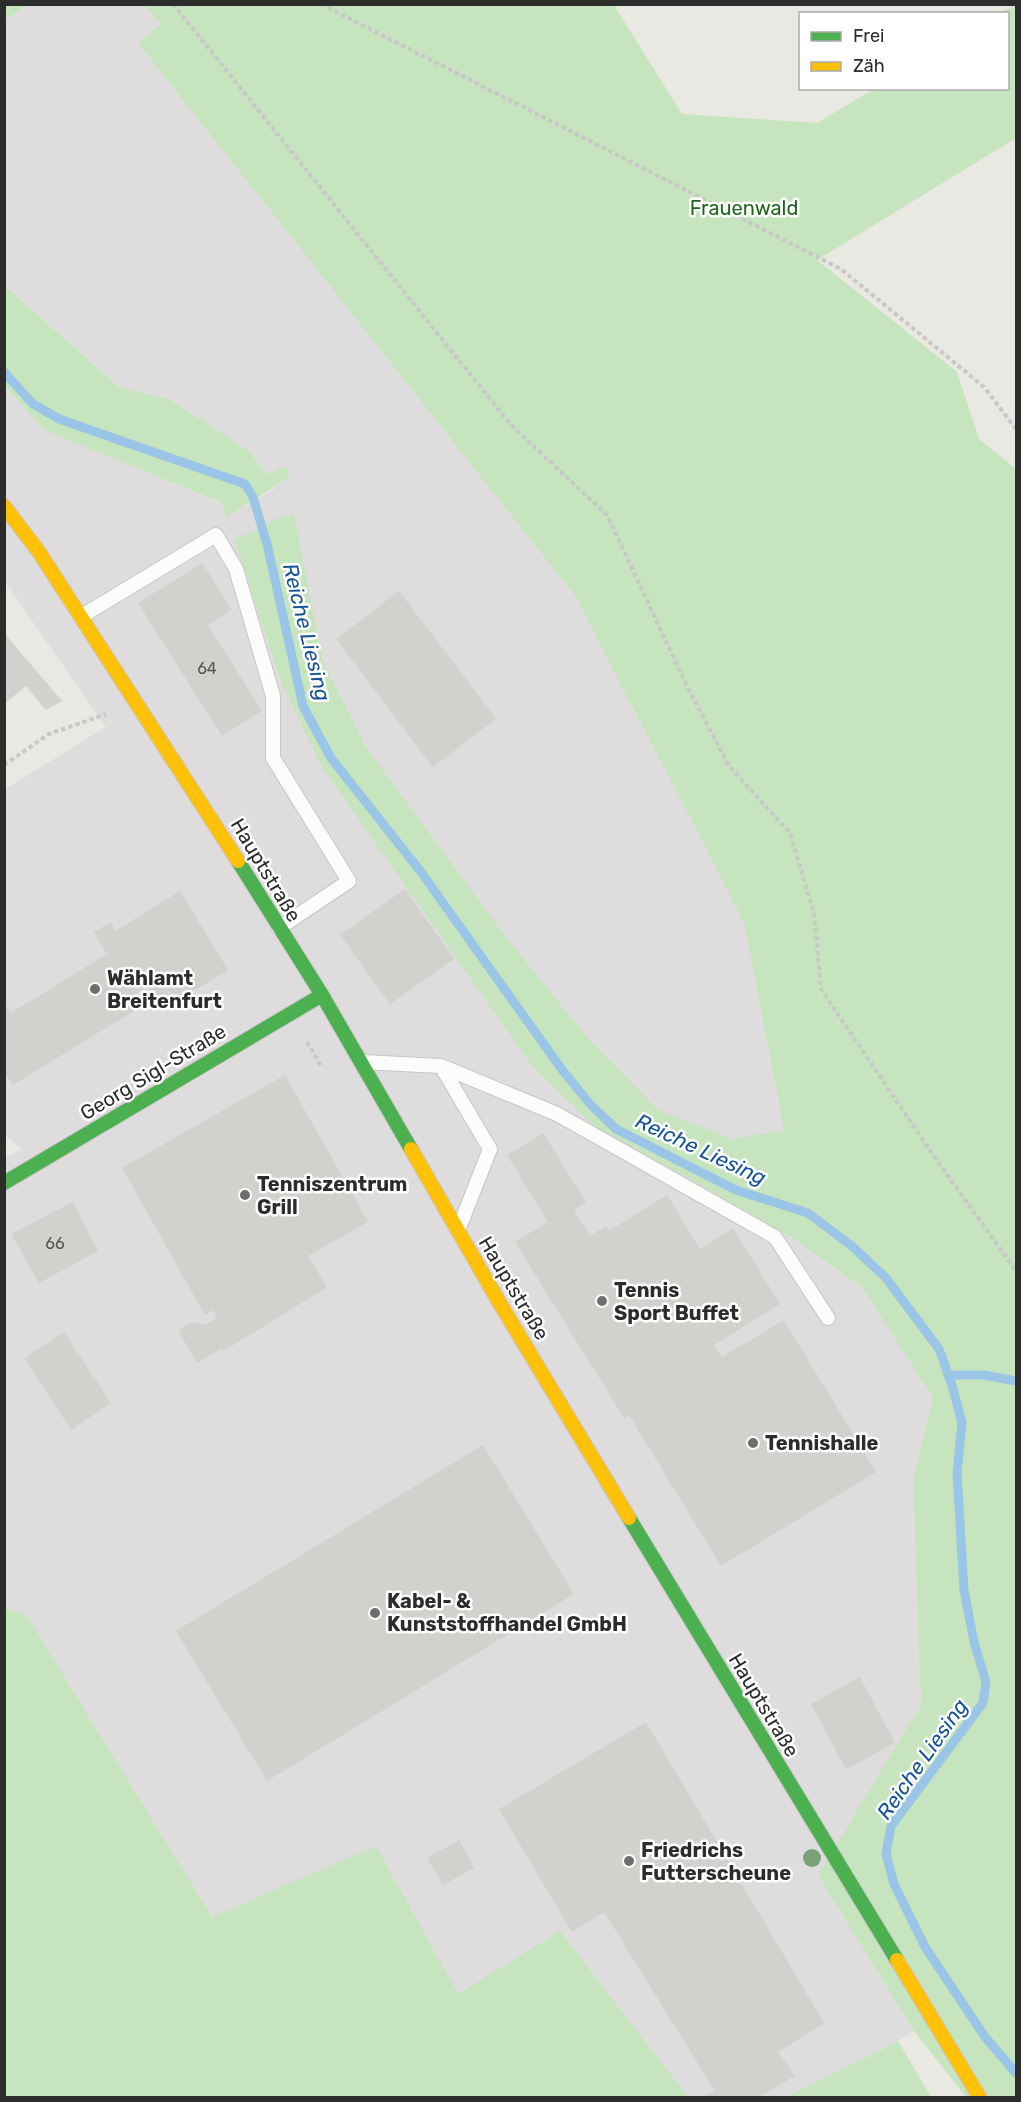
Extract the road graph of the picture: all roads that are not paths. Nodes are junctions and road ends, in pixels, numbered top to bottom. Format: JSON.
{"nodes":[{"id":1,"x":4,"y":506,"type":"edge"},
{"id":2,"x":82,"y":616,"type":"junction"},
{"id":3,"x":279,"y":927,"type":"junction"},
{"id":4,"x":322,"y":995,"type":"junction"},
{"id":5,"x":360,"y":1062,"type":"junction"},
{"id":6,"x":441,"y":1066,"type":"junction"},
{"id":7,"x":4,"y":1183,"type":"edge"},
{"id":8,"x":458,"y":1231,"type":"junction"},
{"id":9,"x":828,"y":1318,"type":"dead end"},
{"id":10,"x":980,"y":2097,"type":"edge"}],
"edges":[{"from":1,"to":2,"type":"main road","name":"Hauptstraße"},
{"from":2,"to":3,"type":"main road","name":"Hauptstraße"},
{"from":2,"to":3,"type":"lane"},
{"from":3,"to":4,"type":"main road","name":"Hauptstraße"},
{"from":4,"to":5,"type":"main road","name":"Hauptstraße"},
{"from":4,"to":7,"type":"main road","name":"Georg Sigl-Straße"},
{"from":5,"to":6,"type":"lane"},
{"from":5,"to":8,"type":"main road","name":"Hauptstraße"},
{"from":6,"to":8,"type":"lane"},
{"from":6,"to":9,"type":"lane"},
{"from":8,"to":10,"type":"main road","name":"Hauptstraße"}]}
